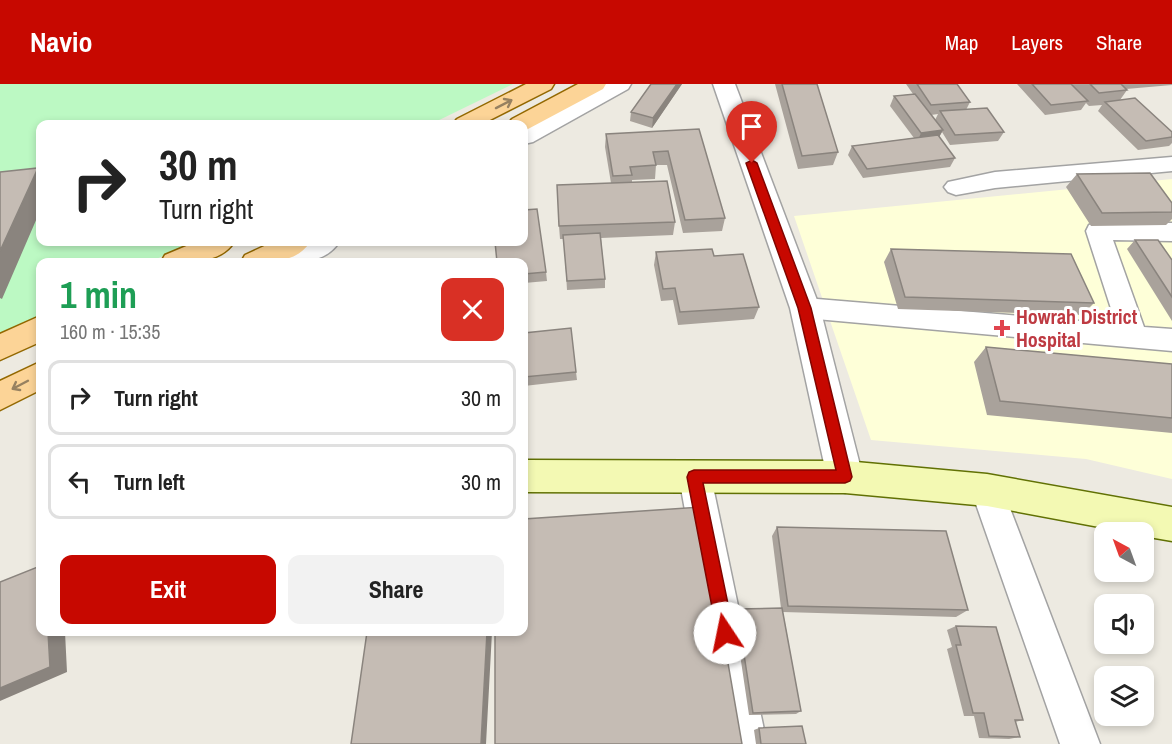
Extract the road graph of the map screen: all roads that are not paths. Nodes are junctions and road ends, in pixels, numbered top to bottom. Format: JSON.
{"nodes":[{"id":1,"x":543,"y":84,"type":"edge"},
{"id":2,"x":596,"y":84,"type":"edge"},
{"id":3,"x":620,"y":84,"type":"edge"},
{"id":4,"x":724,"y":84,"type":"edge"},
{"id":5,"x":473,"y":120,"type":"edge"},
{"id":6,"x":528,"y":120,"type":"edge"},
{"id":7,"x":528,"y":135,"type":"edge"},
{"id":8,"x":1172,"y":164,"type":"edge"},
{"id":9,"x":956,"y":187,"type":"dead end"},
{"id":10,"x":1172,"y":232,"type":"edge"},
{"id":11,"x":211,"y":246,"type":"edge"},
{"id":12,"x":288,"y":246,"type":"edge"},
{"id":13,"x":318,"y":246,"type":"edge"},
{"id":14,"x":184,"y":258,"type":"edge"},
{"id":15,"x":263,"y":258,"type":"edge"},
{"id":16,"x":294,"y":258,"type":"edge"},
{"id":17,"x":805,"y":308,"type":"junction"},
{"id":18,"x":36,"y":330,"type":"edge"},
{"id":19,"x":1134,"y":338,"type":"junction"},
{"id":20,"x":1172,"y":340,"type":"edge"},
{"id":21,"x":0,"y":348,"type":"edge"},
{"id":22,"x":36,"y":377,"type":"edge"},
{"id":23,"x":0,"y":396,"type":"edge"},
{"id":24,"x":528,"y":476,"type":"edge"},
{"id":25,"x":694,"y":477,"type":"junction"},
{"id":26,"x":845,"y":477,"type":"junction"},
{"id":27,"x":987,"y":490,"type":"junction"},
{"id":28,"x":1172,"y":524,"type":"edge"},
{"id":29,"x":747,"y":744,"type":"edge"},
{"id":30,"x":1080,"y":744,"type":"edge"}],
"edges":[{"from":5,"to":1,"type":"main road","one_way":true},
{"from":2,"to":6,"type":"main road"},
{"from":3,"to":7,"type":"street"},
{"from":4,"to":17,"type":"street"},
{"from":8,"to":9,"type":"street"},
{"from":10,"to":19,"type":"street"},
{"from":11,"to":14,"type":"main road"},
{"from":12,"to":15,"type":"main road"},
{"from":13,"to":16,"type":"street"},
{"from":17,"to":19,"type":"street"},
{"from":17,"to":26,"type":"street"},
{"from":18,"to":21,"type":"main road"},
{"from":19,"to":20,"type":"street"},
{"from":22,"to":23,"type":"main road","one_way":true},
{"from":24,"to":25,"type":"main road"},
{"from":25,"to":26,"type":"main road"},
{"from":25,"to":29,"type":"street"},
{"from":26,"to":27,"type":"main road"},
{"from":27,"to":28,"type":"main road"},
{"from":27,"to":30,"type":"street"}]}
